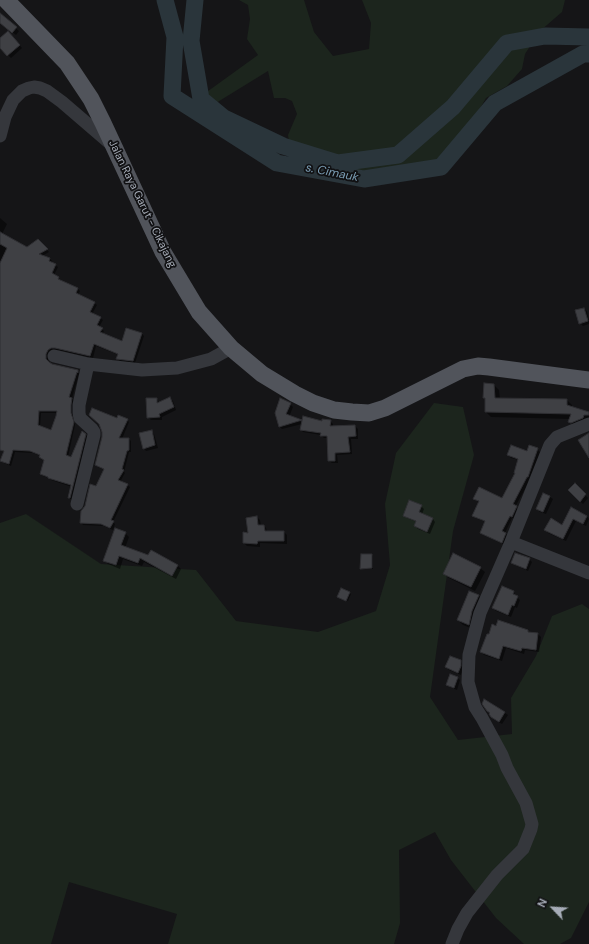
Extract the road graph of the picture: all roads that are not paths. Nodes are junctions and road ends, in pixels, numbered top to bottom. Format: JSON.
{"nodes":[{"id":1,"x":6,"y":0,"type":"edge"},
{"id":2,"x":0,"y":136,"type":"edge"},
{"id":3,"x":114,"y":147,"type":"junction"},
{"id":4,"x":231,"y":348,"type":"junction"},
{"id":5,"x":54,"y":356,"type":"dead end"},
{"id":6,"x":88,"y":364,"type":"junction"},
{"id":7,"x":589,"y":380,"type":"edge"},
{"id":8,"x":589,"y":424,"type":"edge"},
{"id":9,"x":77,"y":504,"type":"dead end"},
{"id":10,"x":511,"y":542,"type":"junction"},
{"id":11,"x":589,"y":573,"type":"edge"},
{"id":12,"x":452,"y":944,"type":"edge"}],
"edges":[{"from":1,"to":3,"type":"main road","name":"Jalan Raya Garut - Cikajang"},
{"from":2,"to":3,"type":"street"},
{"from":3,"to":4,"type":"main road","name":"Jalan Raya Garut - Cikajang"},
{"from":4,"to":6,"type":"street"},
{"from":4,"to":7,"type":"main road","name":"Jalan Raya Garut - Cikajang"},
{"from":5,"to":6,"type":"street"},
{"from":6,"to":9,"type":"street"},
{"from":8,"to":10,"type":"street"},
{"from":10,"to":11,"type":"street"},
{"from":10,"to":12,"type":"street"}]}
